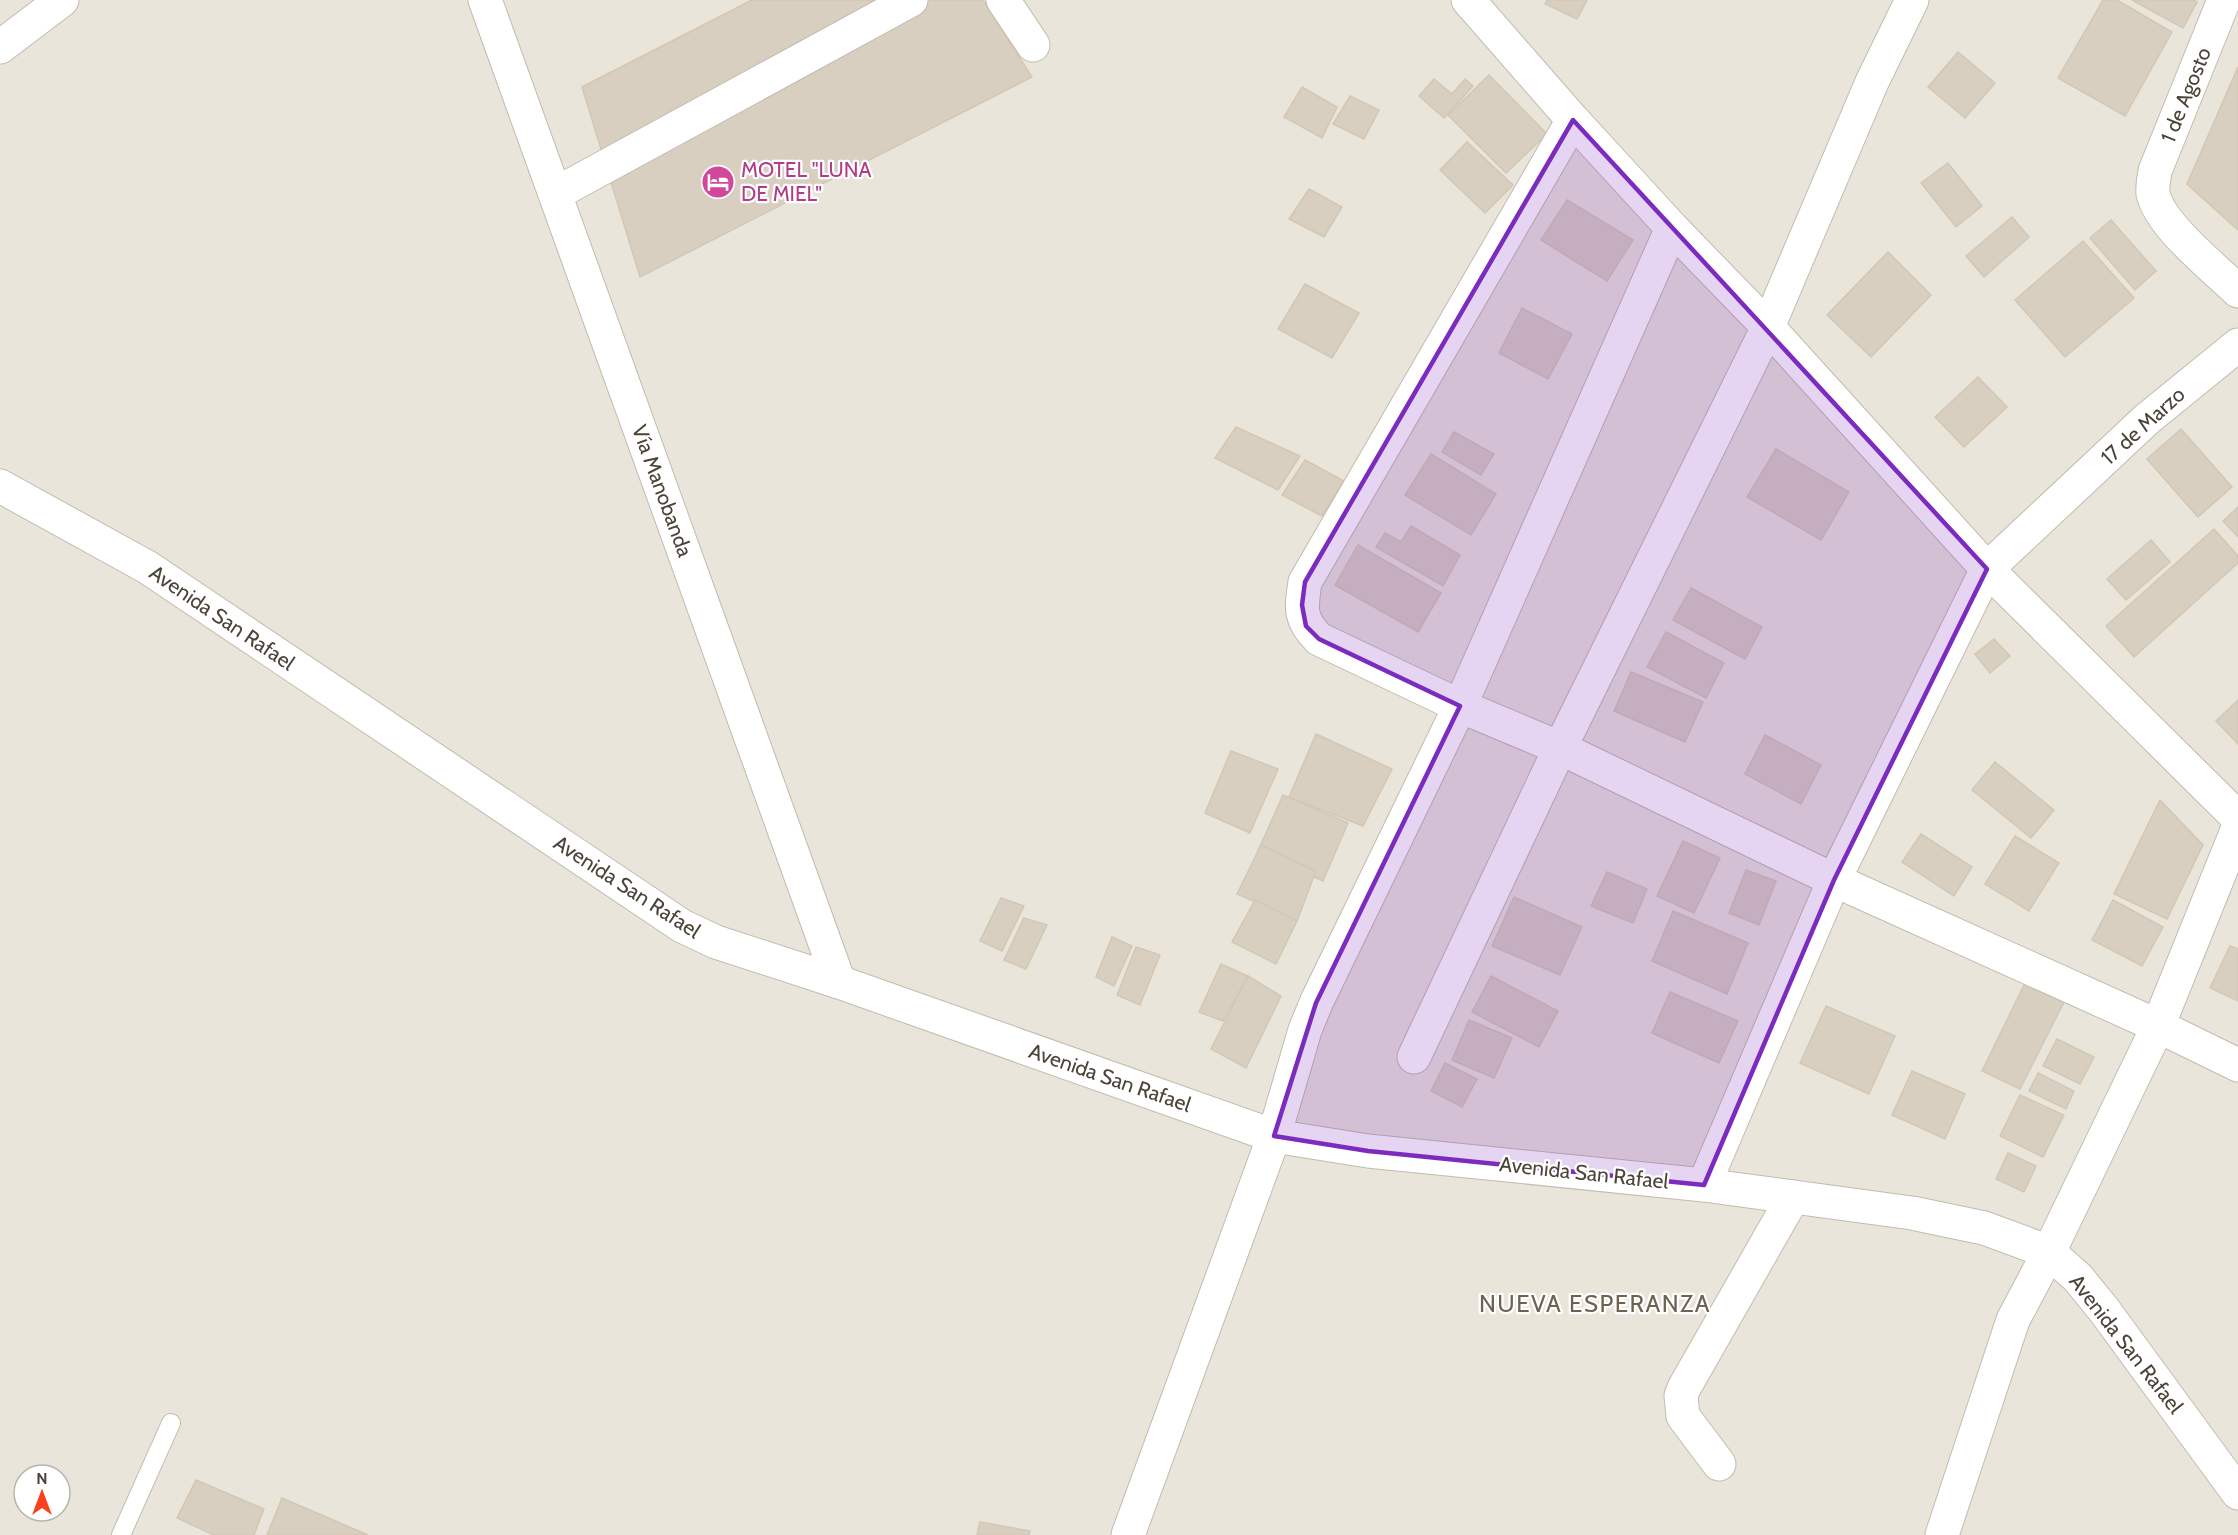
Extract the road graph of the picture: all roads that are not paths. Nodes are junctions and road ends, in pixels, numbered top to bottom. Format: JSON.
{"nodes":[{"id":1,"x":63,"y":0,"type":"edge"},
{"id":2,"x":485,"y":0,"type":"edge"},
{"id":3,"x":911,"y":0,"type":"edge"},
{"id":4,"x":1003,"y":0,"type":"edge"},
{"id":5,"x":1468,"y":0,"type":"edge"},
{"id":6,"x":1912,"y":0,"type":"edge"},
{"id":7,"x":2224,"y":0,"type":"edge"},
{"id":8,"x":1033,"y":45,"type":"dead end"},
{"id":9,"x":0,"y":47,"type":"edge"},
{"id":10,"x":1573,"y":120,"type":"junction"},
{"id":11,"x":555,"y":194,"type":"junction"},
{"id":12,"x":1672,"y":228,"type":"junction"},
{"id":13,"x":2238,"y":291,"type":"edge"},
{"id":14,"x":1768,"y":327,"type":"junction"},
{"id":15,"x":2238,"y":345,"type":"edge"},
{"id":16,"x":0,"y":486,"type":"edge"},
{"id":17,"x":1987,"y":569,"type":"junction"},
{"id":18,"x":1460,"y":706,"type":"junction"},
{"id":19,"x":1560,"y":748,"type":"junction"},
{"id":20,"x":2238,"y":818,"type":"edge"},
{"id":21,"x":2238,"y":828,"type":"edge"},
{"id":22,"x":1834,"y":880,"type":"junction"},
{"id":23,"x":839,"y":982,"type":"junction"},
{"id":24,"x":2158,"y":1026,"type":"junction"},
{"id":25,"x":1414,"y":1057,"type":"dead end"},
{"id":26,"x":2238,"y":1065,"type":"edge"},
{"id":27,"x":1274,"y":1136,"type":"junction"},
{"id":28,"x":1704,"y":1185,"type":"junction"},
{"id":29,"x":1793,"y":1197,"type":"junction"},
{"id":30,"x":2049,"y":1252,"type":"junction"},
{"id":31,"x":171,"y":1423,"type":"dead end"},
{"id":32,"x":1719,"y":1464,"type":"dead end"},
{"id":33,"x":2238,"y":1494,"type":"edge"},
{"id":34,"x":120,"y":1535,"type":"edge"},
{"id":35,"x":1128,"y":1535,"type":"edge"},
{"id":36,"x":1942,"y":1535,"type":"edge"}],
"edges":[{"from":1,"to":9,"type":"street"},
{"from":2,"to":11,"type":"street","name":"Vía Manobanda"},
{"from":3,"to":11,"type":"street"},
{"from":4,"to":8,"type":"street"},
{"from":5,"to":10,"type":"street"},
{"from":6,"to":14,"type":"street"},
{"from":7,"to":13,"type":"street","name":"1 de Agosto"},
{"from":10,"to":12,"type":"street"},
{"from":10,"to":18,"type":"street"},
{"from":11,"to":23,"type":"street","name":"Vía Manobanda"},
{"from":12,"to":14,"type":"street"},
{"from":12,"to":18,"type":"street"},
{"from":14,"to":17,"type":"street"},
{"from":14,"to":19,"type":"street"},
{"from":15,"to":17,"type":"street","name":"17 de Marzo"},
{"from":16,"to":23,"type":"street","name":"Avenida San Rafael"},
{"from":17,"to":20,"type":"street"},
{"from":17,"to":22,"type":"street"},
{"from":18,"to":19,"type":"street"},
{"from":18,"to":27,"type":"street"},
{"from":19,"to":22,"type":"street"},
{"from":19,"to":25,"type":"street"},
{"from":21,"to":24,"type":"street"},
{"from":22,"to":24,"type":"street"},
{"from":22,"to":28,"type":"street"},
{"from":23,"to":27,"type":"street","name":"Avenida San Rafael"},
{"from":24,"to":26,"type":"street"},
{"from":24,"to":30,"type":"street"},
{"from":27,"to":28,"type":"street","name":"Avenida San Rafael"},
{"from":27,"to":35,"type":"street"},
{"from":28,"to":29,"type":"street","name":"Avenida San Rafael"},
{"from":29,"to":30,"type":"street","name":"Avenida San Rafael"},
{"from":29,"to":32,"type":"street"},
{"from":30,"to":33,"type":"street","name":"Avenida San Rafael"},
{"from":30,"to":36,"type":"street"},
{"from":31,"to":34,"type":"lane"}]}
